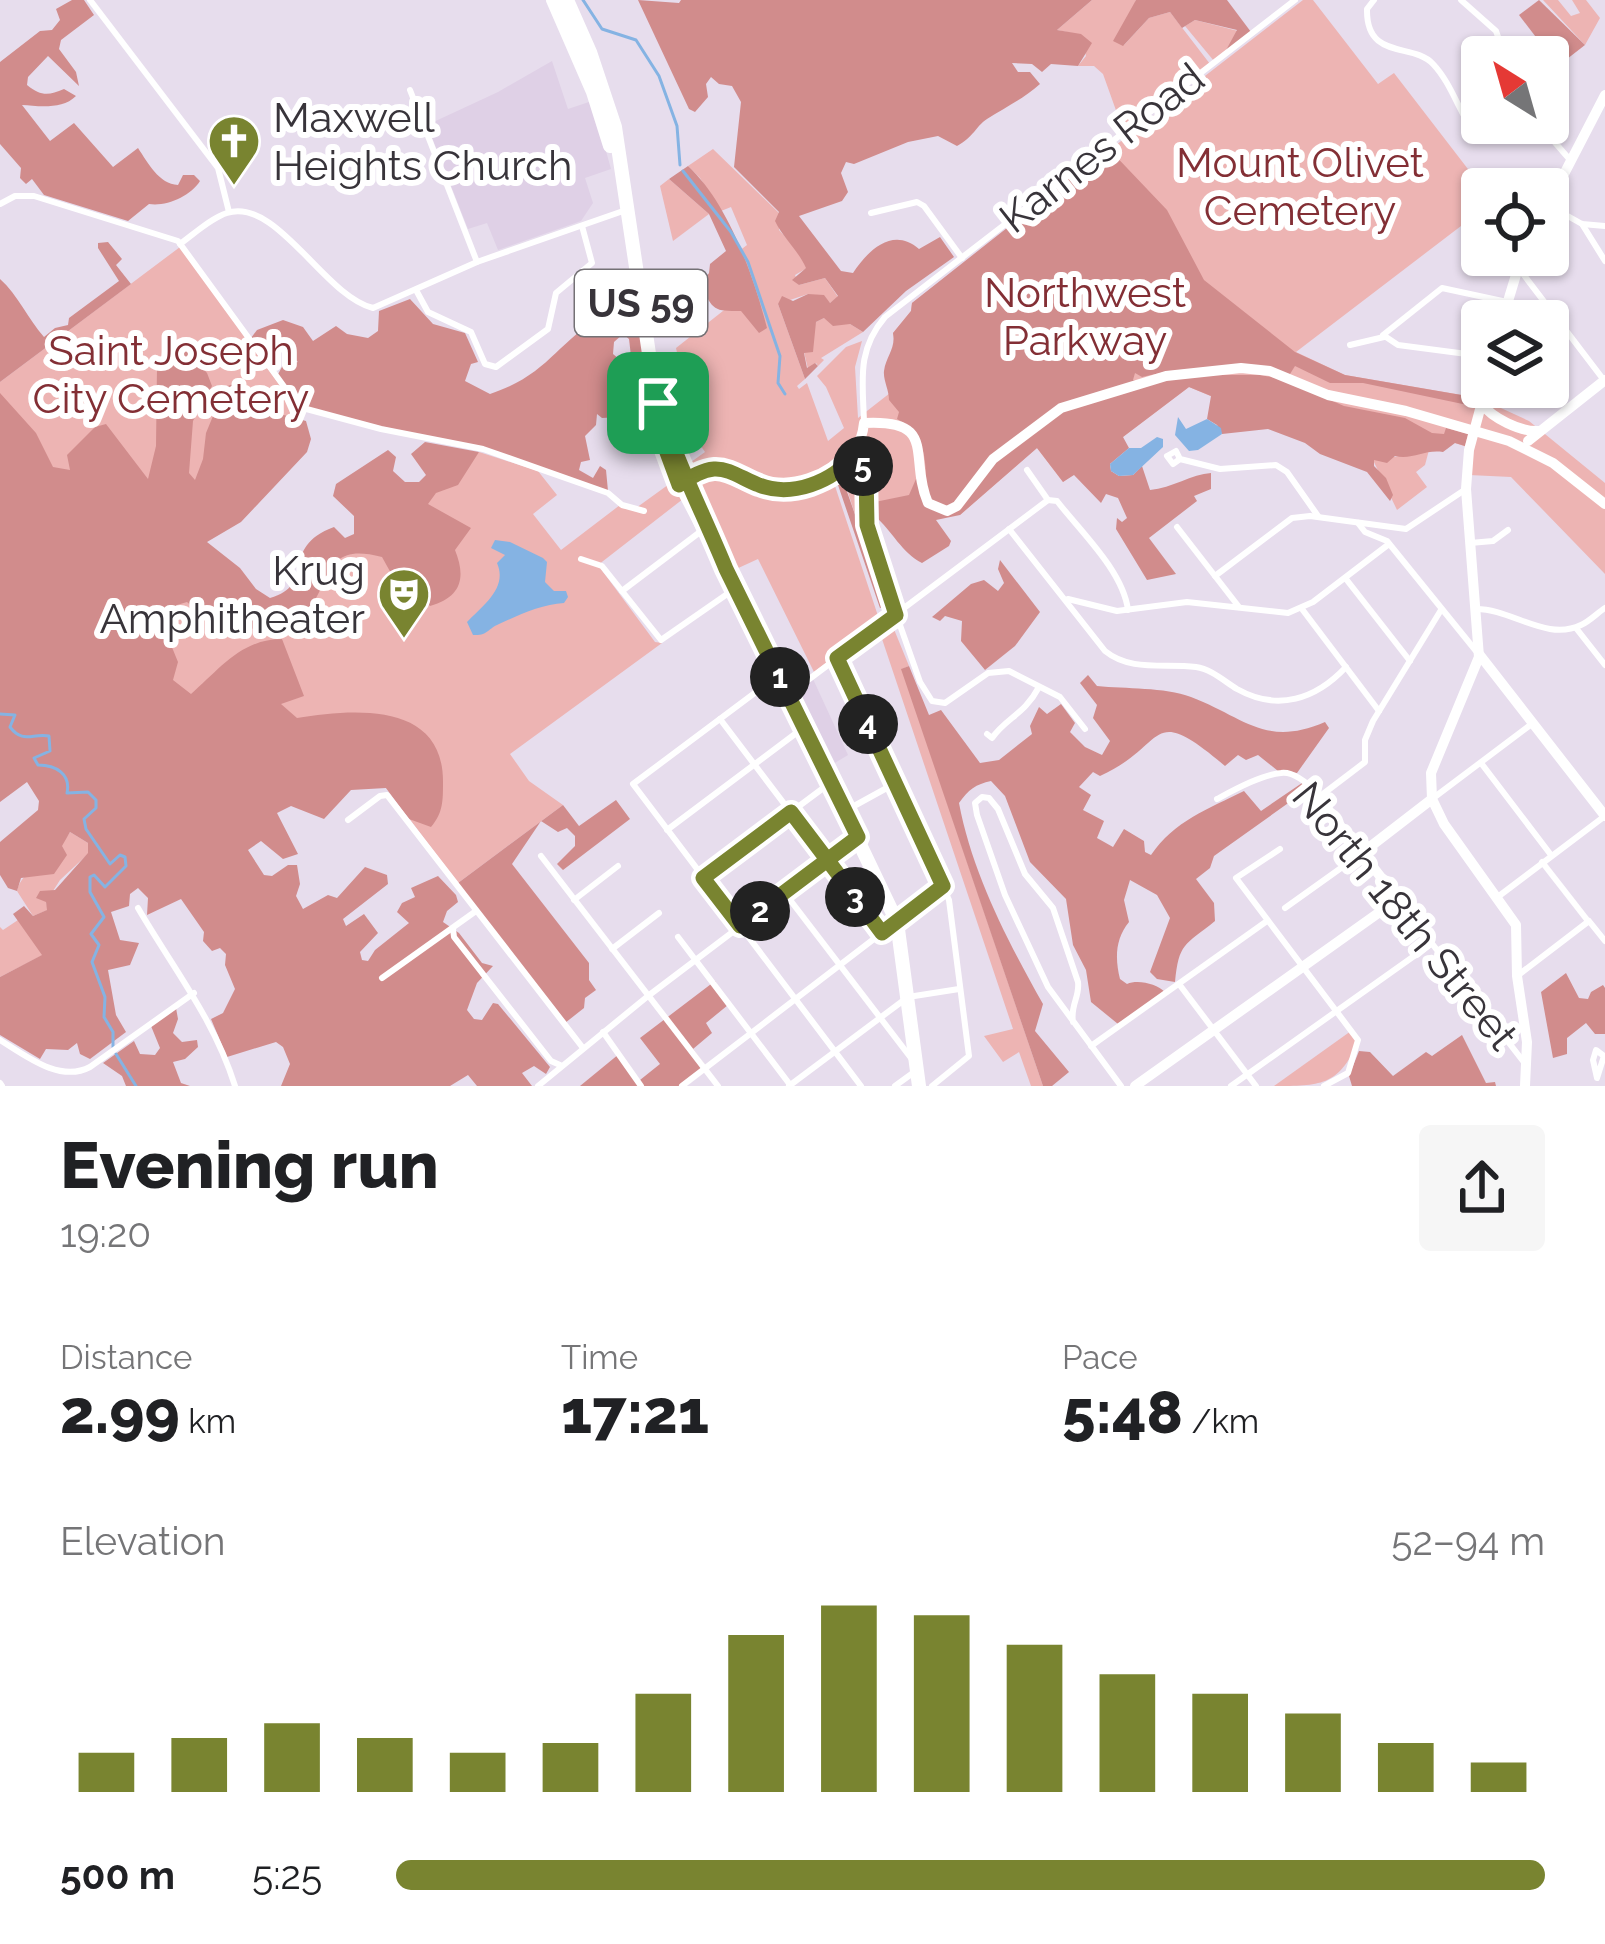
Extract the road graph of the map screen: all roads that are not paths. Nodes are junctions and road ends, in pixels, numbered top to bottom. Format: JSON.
{"nodes":[{"id":1,"x":553,"y":0,"type":"edge"},
{"id":2,"x":567,"y":0,"type":"edge"},
{"id":3,"x":1295,"y":0,"type":"edge"},
{"id":4,"x":1461,"y":0,"type":"edge"},
{"id":5,"x":93,"y":1,"type":"edge"},
{"id":6,"x":1371,"y":3,"type":"edge"},
{"id":7,"x":1498,"y":36,"type":"edge"},
{"id":8,"x":582,"y":49,"type":"junction"},
{"id":9,"x":410,"y":90,"type":"dead end"},
{"id":10,"x":1605,"y":95,"type":"edge"},
{"id":11,"x":1461,"y":110,"type":"edge"},
{"id":12,"x":1556,"y":144,"type":"edge"},
{"id":13,"x":1570,"y":161,"type":"junction"},
{"id":14,"x":1566,"y":168,"type":"edge"},
{"id":15,"x":0,"y":203,"type":"edge"},
{"id":16,"x":625,"y":207,"type":"junction"},
{"id":17,"x":229,"y":212,"type":"junction"},
{"id":18,"x":871,"y":213,"type":"dead end"},
{"id":19,"x":1569,"y":217,"type":"edge"},
{"id":20,"x":1582,"y":224,"type":"junction"},
{"id":21,"x":581,"y":225,"type":"junction"},
{"id":22,"x":1605,"y":226,"type":"edge"},
{"id":23,"x":180,"y":244,"type":"junction"},
{"id":24,"x":962,"y":258,"type":"junction"},
{"id":25,"x":1605,"y":261,"type":"edge"},
{"id":26,"x":477,"y":262,"type":"junction"},
{"id":27,"x":1530,"y":276,"type":"edge"},
{"id":28,"x":416,"y":290,"type":"junction"},
{"id":29,"x":1498,"y":300,"type":"edge"},
{"id":30,"x":1384,"y":337,"type":"junction"},
{"id":31,"x":1349,"y":344,"type":"dead end"},
{"id":32,"x":1461,"y":353,"type":"edge"},
{"id":33,"x":1605,"y":381,"type":"edge"},
{"id":34,"x":1480,"y":408,"type":"edge"},
{"id":35,"x":1485,"y":408,"type":"edge"},
{"id":36,"x":1490,"y":414,"type":"junction"},
{"id":37,"x":864,"y":423,"type":"junction"},
{"id":38,"x":1475,"y":428,"type":"junction"},
{"id":39,"x":1526,"y":437,"type":"junction"},
{"id":40,"x":854,"y":455,"type":"junction"},
{"id":41,"x":1180,"y":459,"type":"dead end"},
{"id":42,"x":1027,"y":470,"type":"dead end"},
{"id":43,"x":683,"y":483,"type":"junction"},
{"id":44,"x":1466,"y":489,"type":"junction"},
{"id":45,"x":1048,"y":500,"type":"junction"},
{"id":46,"x":1605,"y":504,"type":"edge"},
{"id":47,"x":644,"y":511,"type":"dead end"},
{"id":48,"x":1319,"y":518,"type":"junction"},
{"id":49,"x":1358,"y":523,"type":"junction"},
{"id":50,"x":706,"y":527,"type":"junction"},
{"id":51,"x":1177,"y":527,"type":"dead end"},
{"id":52,"x":1010,"y":529,"type":"junction"},
{"id":53,"x":1508,"y":530,"type":"dead end"},
{"id":54,"x":1470,"y":543,"type":"junction"},
{"id":55,"x":1389,"y":544,"type":"junction"},
{"id":56,"x":581,"y":559,"type":"dead end"},
{"id":57,"x":1215,"y":575,"type":"junction"},
{"id":58,"x":1346,"y":578,"type":"junction"},
{"id":59,"x":736,"y":587,"type":"junction"},
{"id":60,"x":622,"y":591,"type":"junction"},
{"id":61,"x":1065,"y":598,"type":"junction"},
{"id":62,"x":1239,"y":608,"type":"junction"},
{"id":63,"x":1605,"y":608,"type":"edge"},
{"id":64,"x":1302,"y":609,"type":"junction"},
{"id":65,"x":1475,"y":609,"type":"junction"},
{"id":66,"x":1128,"y":610,"type":"junction"},
{"id":67,"x":1441,"y":610,"type":"junction"},
{"id":68,"x":896,"y":615,"type":"junction"},
{"id":69,"x":1592,"y":618,"type":"junction"},
{"id":70,"x":1576,"y":628,"type":"junction"},
{"id":71,"x":1589,"y":644,"type":"junction"},
{"id":72,"x":1479,"y":654,"type":"junction"},
{"id":73,"x":837,"y":658,"type":"junction"},
{"id":74,"x":1410,"y":661,"type":"junction"},
{"id":75,"x":1605,"y":665,"type":"edge"},
{"id":76,"x":1346,"y":667,"type":"junction"},
{"id":77,"x":779,"y":675,"type":"junction"},
{"id":78,"x":1039,"y":687,"type":"junction"},
{"id":79,"x":789,"y":694,"type":"junction"},
{"id":80,"x":1379,"y":711,"type":"junction"},
{"id":81,"x":720,"y":719,"type":"junction"},
{"id":82,"x":1533,"y":723,"type":"junction"},
{"id":83,"x":804,"y":727,"type":"junction"},
{"id":84,"x":1084,"y":729,"type":"dead end"},
{"id":85,"x":992,"y":730,"type":"dead end"},
{"id":86,"x":1481,"y":763,"type":"junction"},
{"id":87,"x":754,"y":764,"type":"junction"},
{"id":88,"x":831,"y":783,"type":"junction"},
{"id":89,"x":894,"y":784,"type":"junction"},
{"id":90,"x":1319,"y":797,"type":"junction"},
{"id":91,"x":1216,"y":799,"type":"dead end"},
{"id":92,"x":1432,"y":799,"type":"junction"},
{"id":93,"x":791,"y":812,"type":"junction"},
{"id":94,"x":844,"y":812,"type":"junction"},
{"id":95,"x":1605,"y":816,"type":"edge"},
{"id":96,"x":348,"y":820,"type":"dead end"},
{"id":97,"x":667,"y":830,"type":"junction"},
{"id":98,"x":858,"y":837,"type":"junction"},
{"id":99,"x":1280,"y":849,"type":"dead end"},
{"id":100,"x":1362,"y":853,"type":"junction"},
{"id":101,"x":541,"y":856,"type":"dead end"},
{"id":102,"x":1551,"y":856,"type":"junction"},
{"id":103,"x":827,"y":860,"type":"junction"},
{"id":104,"x":1542,"y":862,"type":"junction"},
{"id":105,"x":618,"y":866,"type":"dead end"},
{"id":106,"x":703,"y":878,"type":"junction"},
{"id":107,"x":943,"y":886,"type":"junction"},
{"id":108,"x":784,"y":892,"type":"junction"},
{"id":109,"x":1499,"y":896,"type":"junction"},
{"id":110,"x":1398,"y":899,"type":"junction"},
{"id":111,"x":574,"y":900,"type":"junction"},
{"id":112,"x":138,"y":908,"type":"dead end"},
{"id":113,"x":1285,"y":908,"type":"dead end"},
{"id":114,"x":476,"y":910,"type":"junction"},
{"id":115,"x":659,"y":913,"type":"dead end"},
{"id":116,"x":1268,"y":921,"type":"junction"},
{"id":117,"x":1588,"y":921,"type":"junction"},
{"id":118,"x":897,"y":922,"type":"junction"},
{"id":119,"x":740,"y":926,"type":"junction"},
{"id":120,"x":453,"y":929,"type":"junction"},
{"id":121,"x":882,"y":933,"type":"junction"},
{"id":122,"x":678,"y":937,"type":"dead end"},
{"id":123,"x":1605,"y":940,"type":"edge"},
{"id":124,"x":1431,"y":944,"type":"junction"},
{"id":125,"x":612,"y":949,"type":"junction"},
{"id":126,"x":696,"y":960,"type":"junction"},
{"id":127,"x":840,"y":966,"type":"junction"},
{"id":128,"x":1303,"y":966,"type":"junction"},
{"id":129,"x":1517,"y":976,"type":"junction"},
{"id":130,"x":382,"y":978,"type":"dead end"},
{"id":131,"x":1179,"y":984,"type":"junction"},
{"id":132,"x":961,"y":988,"type":"junction"},
{"id":133,"x":194,"y":993,"type":"junction"},
{"id":134,"x":648,"y":996,"type":"junction"},
{"id":135,"x":796,"y":998,"type":"junction"},
{"id":136,"x":908,"y":998,"type":"junction"},
{"id":137,"x":1338,"y":1012,"type":"junction"},
{"id":138,"x":880,"y":1018,"type":"junction"},
{"id":139,"x":1072,"y":1022,"type":"junction"},
{"id":140,"x":1213,"y":1030,"type":"junction"},
{"id":141,"x":603,"y":1032,"type":"junction"},
{"id":142,"x":752,"y":1033,"type":"junction"},
{"id":143,"x":0,"y":1040,"type":"edge"},
{"id":144,"x":1091,"y":1046,"type":"junction"},
{"id":145,"x":583,"y":1048,"type":"junction"},
{"id":146,"x":835,"y":1051,"type":"junction"},
{"id":147,"x":1604,"y":1059,"type":"edge"},
{"id":148,"x":1525,"y":1064,"type":"junction"},
{"id":149,"x":560,"y":1065,"type":"junction"},
{"id":150,"x":705,"y":1069,"type":"junction"},
{"id":151,"x":1348,"y":1073,"type":"junction"},
{"id":152,"x":917,"y":1074,"type":"edge"},
{"id":153,"x":1247,"y":1074,"type":"junction"},
{"id":154,"x":1597,"y":1078,"type":"junction"},
{"id":155,"x":1586,"y":1085,"type":"edge"},
{"id":156,"x":235,"y":1086,"type":"edge"},
{"id":157,"x":538,"y":1086,"type":"edge"},
{"id":158,"x":641,"y":1086,"type":"edge"},
{"id":159,"x":682,"y":1086,"type":"edge"},
{"id":160,"x":718,"y":1086,"type":"edge"},
{"id":161,"x":790,"y":1086,"type":"edge"},
{"id":162,"x":861,"y":1086,"type":"edge"},
{"id":163,"x":895,"y":1086,"type":"edge"},
{"id":164,"x":932,"y":1086,"type":"edge"},
{"id":165,"x":1121,"y":1086,"type":"edge"},
{"id":166,"x":1135,"y":1086,"type":"edge"},
{"id":167,"x":1231,"y":1086,"type":"edge"},
{"id":168,"x":1256,"y":1086,"type":"edge"},
{"id":169,"x":1324,"y":1086,"type":"edge"},
{"id":170,"x":1349,"y":1086,"type":"edge"},
{"id":171,"x":1525,"y":1086,"type":"edge"}],
"edges":[{"from":1,"to":8,"type":"main road","number":"US 59"},
{"from":2,"to":8,"type":"main road","number":"US 59"},
{"from":3,"to":24,"type":"street","name":"Karnes Road"},
{"from":4,"to":7,"type":"street"},
{"from":5,"to":17,"type":"street"},
{"from":6,"to":11,"type":"street"},
{"from":8,"to":16,"type":"main road","number":"US 59"},
{"from":9,"to":26,"type":"street"},
{"from":10,"to":13,"type":"street"},
{"from":12,"to":13,"type":"street"},
{"from":13,"to":14,"type":"street"},
{"from":15,"to":23,"type":"street"},
{"from":16,"to":21,"type":"street"},
{"from":16,"to":43,"type":"main road","number":"US 59"},
{"from":17,"to":23,"type":"street"},
{"from":17,"to":28,"type":"street"},
{"from":18,"to":24,"type":"street"},
{"from":19,"to":20,"type":"street"},
{"from":20,"to":22,"type":"street"},
{"from":20,"to":25,"type":"street"},
{"from":21,"to":26,"type":"street"},
{"from":21,"to":28,"type":"street"},
{"from":23,"to":47,"type":"street"},
{"from":24,"to":37,"type":"street","name":"Karnes Road"},
{"from":26,"to":28,"type":"street"},
{"from":27,"to":33,"type":"street"},
{"from":29,"to":30,"type":"street"},
{"from":30,"to":31,"type":"street"},
{"from":30,"to":32,"type":"street"},
{"from":33,"to":39,"type":"street"},
{"from":34,"to":38,"type":"street"},
{"from":35,"to":36,"type":"street"},
{"from":36,"to":38,"type":"street"},
{"from":36,"to":39,"type":"street"},
{"from":37,"to":39,"type":"street"},
{"from":37,"to":40,"type":"street"},
{"from":38,"to":44,"type":"street"},
{"from":39,"to":46,"type":"street"},
{"from":40,"to":43,"type":"street"},
{"from":40,"to":68,"type":"street"},
{"from":41,"to":48,"type":"street"},
{"from":42,"to":45,"type":"street"},
{"from":43,"to":50,"type":"main road","number":"US 59"},
{"from":44,"to":49,"type":"street"},
{"from":44,"to":54,"type":"street"},
{"from":45,"to":52,"type":"street"},
{"from":45,"to":66,"type":"street"},
{"from":48,"to":49,"type":"street"},
{"from":48,"to":57,"type":"street"},
{"from":49,"to":55,"type":"street"},
{"from":50,"to":59,"type":"main road","number":"US 59"},
{"from":50,"to":60,"type":"street"},
{"from":51,"to":57,"type":"street"},
{"from":52,"to":61,"type":"street"},
{"from":52,"to":68,"type":"street"},
{"from":53,"to":54,"type":"street"},
{"from":54,"to":65,"type":"street"},
{"from":55,"to":58,"type":"street"},
{"from":55,"to":67,"type":"street"},
{"from":56,"to":60,"type":"street"},
{"from":57,"to":62,"type":"street"},
{"from":58,"to":64,"type":"street"},
{"from":58,"to":74,"type":"street"},
{"from":59,"to":60,"type":"street"},
{"from":59,"to":77,"type":"main road","number":"US 59"},
{"from":61,"to":66,"type":"street"},
{"from":61,"to":76,"type":"street"},
{"from":62,"to":64,"type":"street"},
{"from":62,"to":66,"type":"street"},
{"from":63,"to":69,"type":"street"},
{"from":64,"to":76,"type":"street"},
{"from":65,"to":70,"type":"street"},
{"from":65,"to":72,"type":"street"},
{"from":67,"to":72,"type":"street"},
{"from":67,"to":74,"type":"street"},
{"from":68,"to":73,"type":"street"},
{"from":68,"to":78,"type":"street"},
{"from":69,"to":70,"type":"street"},
{"from":69,"to":71,"type":"street"},
{"from":70,"to":71,"type":"street"},
{"from":71,"to":75,"type":"street"},
{"from":72,"to":82,"type":"street"},
{"from":72,"to":92,"type":"street"},
{"from":73,"to":79,"type":"street"},
{"from":73,"to":89,"type":"street"},
{"from":74,"to":80,"type":"street"},
{"from":76,"to":80,"type":"street"},
{"from":77,"to":79,"type":"main road","number":"US 59"},
{"from":77,"to":81,"type":"street"},
{"from":78,"to":84,"type":"street"},
{"from":78,"to":85,"type":"street"},
{"from":79,"to":83,"type":"main road","number":"US 59"},
{"from":80,"to":90,"type":"street"},
{"from":81,"to":87,"type":"street"},
{"from":81,"to":97,"type":"street"},
{"from":82,"to":86,"type":"street"},
{"from":82,"to":95,"type":"street"},
{"from":83,"to":87,"type":"street"},
{"from":83,"to":88,"type":"main road","number":"US 59"},
{"from":86,"to":92,"type":"street"},
{"from":86,"to":102,"type":"street"},
{"from":87,"to":93,"type":"street"},
{"from":87,"to":97,"type":"street"},
{"from":88,"to":93,"type":"street"},
{"from":88,"to":94,"type":"main road","number":"US 59"},
{"from":89,"to":94,"type":"street"},
{"from":89,"to":107,"type":"street"},
{"from":90,"to":91,"type":"street","name":"North 18th Street"},
{"from":90,"to":100,"type":"street","name":"North 18th Street"},
{"from":92,"to":100,"type":"street"},
{"from":92,"to":109,"type":"street"},
{"from":93,"to":103,"type":"street"},
{"from":93,"to":106,"type":"street"},
{"from":94,"to":98,"type":"main road","number":"US 59"},
{"from":95,"to":102,"type":"street"},
{"from":96,"to":114,"type":"street"},
{"from":97,"to":106,"type":"street"},
{"from":98,"to":103,"type":"street"},
{"from":98,"to":118,"type":"main road","number":"US 59"},
{"from":99,"to":116,"type":"street"},
{"from":100,"to":110,"type":"street","name":"North 18th Street"},
{"from":100,"to":113,"type":"street"},
{"from":101,"to":111,"type":"street"},
{"from":102,"to":104,"type":"street"},
{"from":103,"to":108,"type":"street"},
{"from":103,"to":121,"type":"street"},
{"from":104,"to":109,"type":"street"},
{"from":104,"to":117,"type":"street"},
{"from":105,"to":111,"type":"street"},
{"from":106,"to":119,"type":"street"},
{"from":107,"to":118,"type":"street"},
{"from":107,"to":132,"type":"street"},
{"from":108,"to":119,"type":"street"},
{"from":108,"to":127,"type":"street"},
{"from":109,"to":129,"type":"street"},
{"from":110,"to":124,"type":"street","name":"North 18th Street"},
{"from":110,"to":128,"type":"street"},
{"from":111,"to":125,"type":"street"},
{"from":112,"to":133,"type":"street"},
{"from":114,"to":120,"type":"street"},
{"from":114,"to":145,"type":"street"},
{"from":115,"to":125,"type":"street"},
{"from":116,"to":128,"type":"street"},
{"from":116,"to":131,"type":"street"},
{"from":117,"to":123,"type":"street"},
{"from":117,"to":129,"type":"street"},
{"from":118,"to":121,"type":"street"},
{"from":118,"to":136,"type":"main road","number":"US 59"},
{"from":119,"to":126,"type":"street"},
{"from":119,"to":135,"type":"street"},
{"from":120,"to":130,"type":"street"},
{"from":120,"to":149,"type":"street"},
{"from":121,"to":127,"type":"street"},
{"from":122,"to":126,"type":"street"},
{"from":124,"to":137,"type":"street"},
{"from":124,"to":148,"type":"street","name":"North 18th Street"},
{"from":125,"to":134,"type":"street"},
{"from":126,"to":134,"type":"street"},
{"from":126,"to":142,"type":"street"},
{"from":127,"to":135,"type":"street"},
{"from":127,"to":138,"type":"street"},
{"from":128,"to":137,"type":"street"},
{"from":128,"to":140,"type":"street"},
{"from":129,"to":148,"type":"street"},
{"from":131,"to":140,"type":"street"},
{"from":131,"to":144,"type":"street"},
{"from":132,"to":136,"type":"street"},
{"from":132,"to":164,"type":"street"},
{"from":133,"to":143,"type":"street"},
{"from":133,"to":156,"type":"street"},
{"from":134,"to":141,"type":"street"},
{"from":134,"to":150,"type":"street"},
{"from":135,"to":142,"type":"street"},
{"from":135,"to":146,"type":"street"},
{"from":136,"to":138,"type":"street"},
{"from":136,"to":152,"type":"main road","number":"US 59"},
{"from":137,"to":151,"type":"street"},
{"from":137,"to":153,"type":"street"},
{"from":138,"to":146,"type":"street"},
{"from":138,"to":152,"type":"street"},
{"from":139,"to":139,"type":"street"},
{"from":139,"to":144,"type":"street"},
{"from":140,"to":153,"type":"street"},
{"from":140,"to":166,"type":"street"},
{"from":141,"to":145,"type":"street"},
{"from":141,"to":158,"type":"street"},
{"from":142,"to":150,"type":"street"},
{"from":142,"to":161,"type":"street"},
{"from":144,"to":165,"type":"street"},
{"from":145,"to":149,"type":"street"},
{"from":146,"to":161,"type":"street"},
{"from":146,"to":162,"type":"street"},
{"from":147,"to":154,"type":"street"},
{"from":147,"to":154,"type":"street"},
{"from":148,"to":171,"type":"street"},
{"from":149,"to":157,"type":"street"},
{"from":150,"to":159,"type":"street"},
{"from":150,"to":160,"type":"street"},
{"from":151,"to":169,"type":"street"},
{"from":151,"to":170,"type":"street"},
{"from":152,"to":163,"type":"street"},
{"from":153,"to":167,"type":"street"},
{"from":153,"to":168,"type":"street"},
{"from":154,"to":155,"type":"street"}]}
